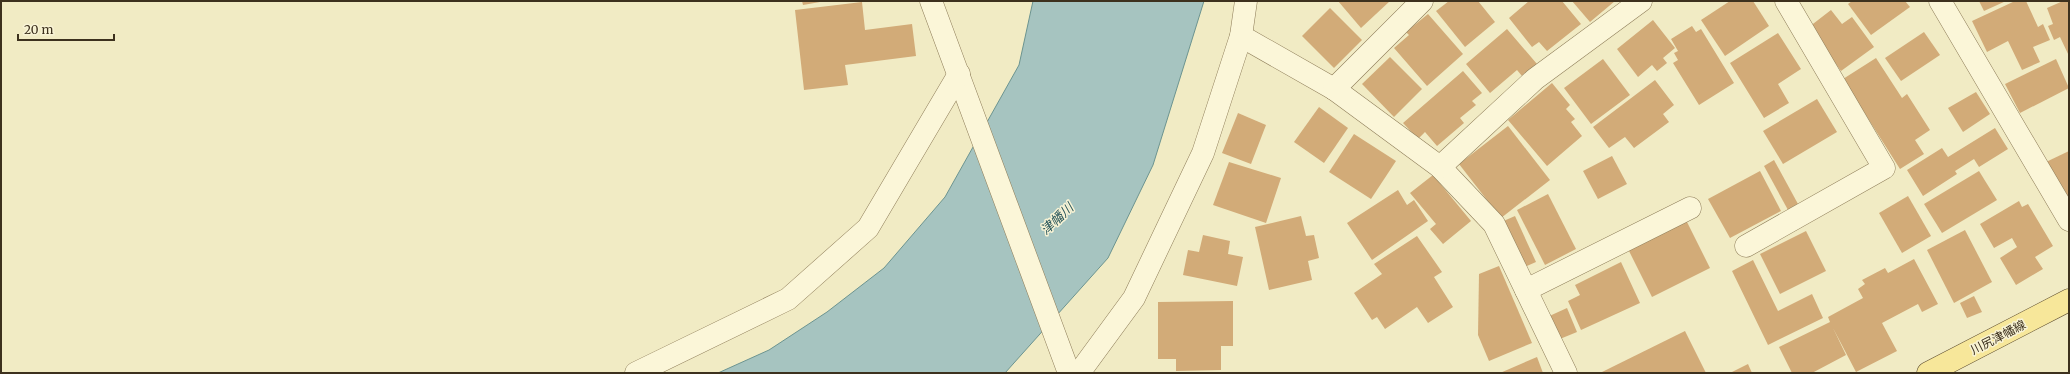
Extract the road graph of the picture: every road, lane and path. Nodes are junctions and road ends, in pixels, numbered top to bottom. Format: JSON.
{"nodes":[{"id":1,"x":931,"y":1,"type":"edge"},
{"id":2,"x":1246,"y":1,"type":"edge"},
{"id":3,"x":1422,"y":1,"type":"edge"},
{"id":4,"x":1641,"y":1,"type":"edge"},
{"id":5,"x":1786,"y":1,"type":"edge"},
{"id":6,"x":1940,"y":1,"type":"edge"},
{"id":7,"x":1241,"y":36,"type":"junction"},
{"id":8,"x":959,"y":74,"type":"junction"},
{"id":9,"x":1334,"y":89,"type":"junction"},
{"id":10,"x":1440,"y":167,"type":"junction"},
{"id":11,"x":1690,"y":208,"type":"dead end"},
{"id":12,"x":2069,"y":220,"type":"edge"},
{"id":13,"x":1746,"y":246,"type":"dead end"},
{"id":14,"x":1526,"y":290,"type":"junction"},
{"id":15,"x":2069,"y":300,"type":"edge"},
{"id":16,"x":1071,"y":369,"type":"edge"},
{"id":17,"x":636,"y":373,"type":"edge"},
{"id":18,"x":1566,"y":373,"type":"edge"},
{"id":19,"x":1928,"y":373,"type":"edge"}],
"edges":[{"from":1,"to":8,"type":"street"},
{"from":2,"to":7,"type":"street"},
{"from":3,"to":9,"type":"street"},
{"from":4,"to":10,"type":"street"},
{"from":5,"to":13,"type":"street"},
{"from":6,"to":12,"type":"street"},
{"from":7,"to":9,"type":"street"},
{"from":7,"to":16,"type":"street"},
{"from":8,"to":16,"type":"street"},
{"from":8,"to":17,"type":"street"},
{"from":9,"to":10,"type":"street"},
{"from":10,"to":14,"type":"street"},
{"from":11,"to":14,"type":"street"},
{"from":14,"to":18,"type":"street"},
{"from":15,"to":19,"type":"main road","name":"川尻津幡線"}]}
